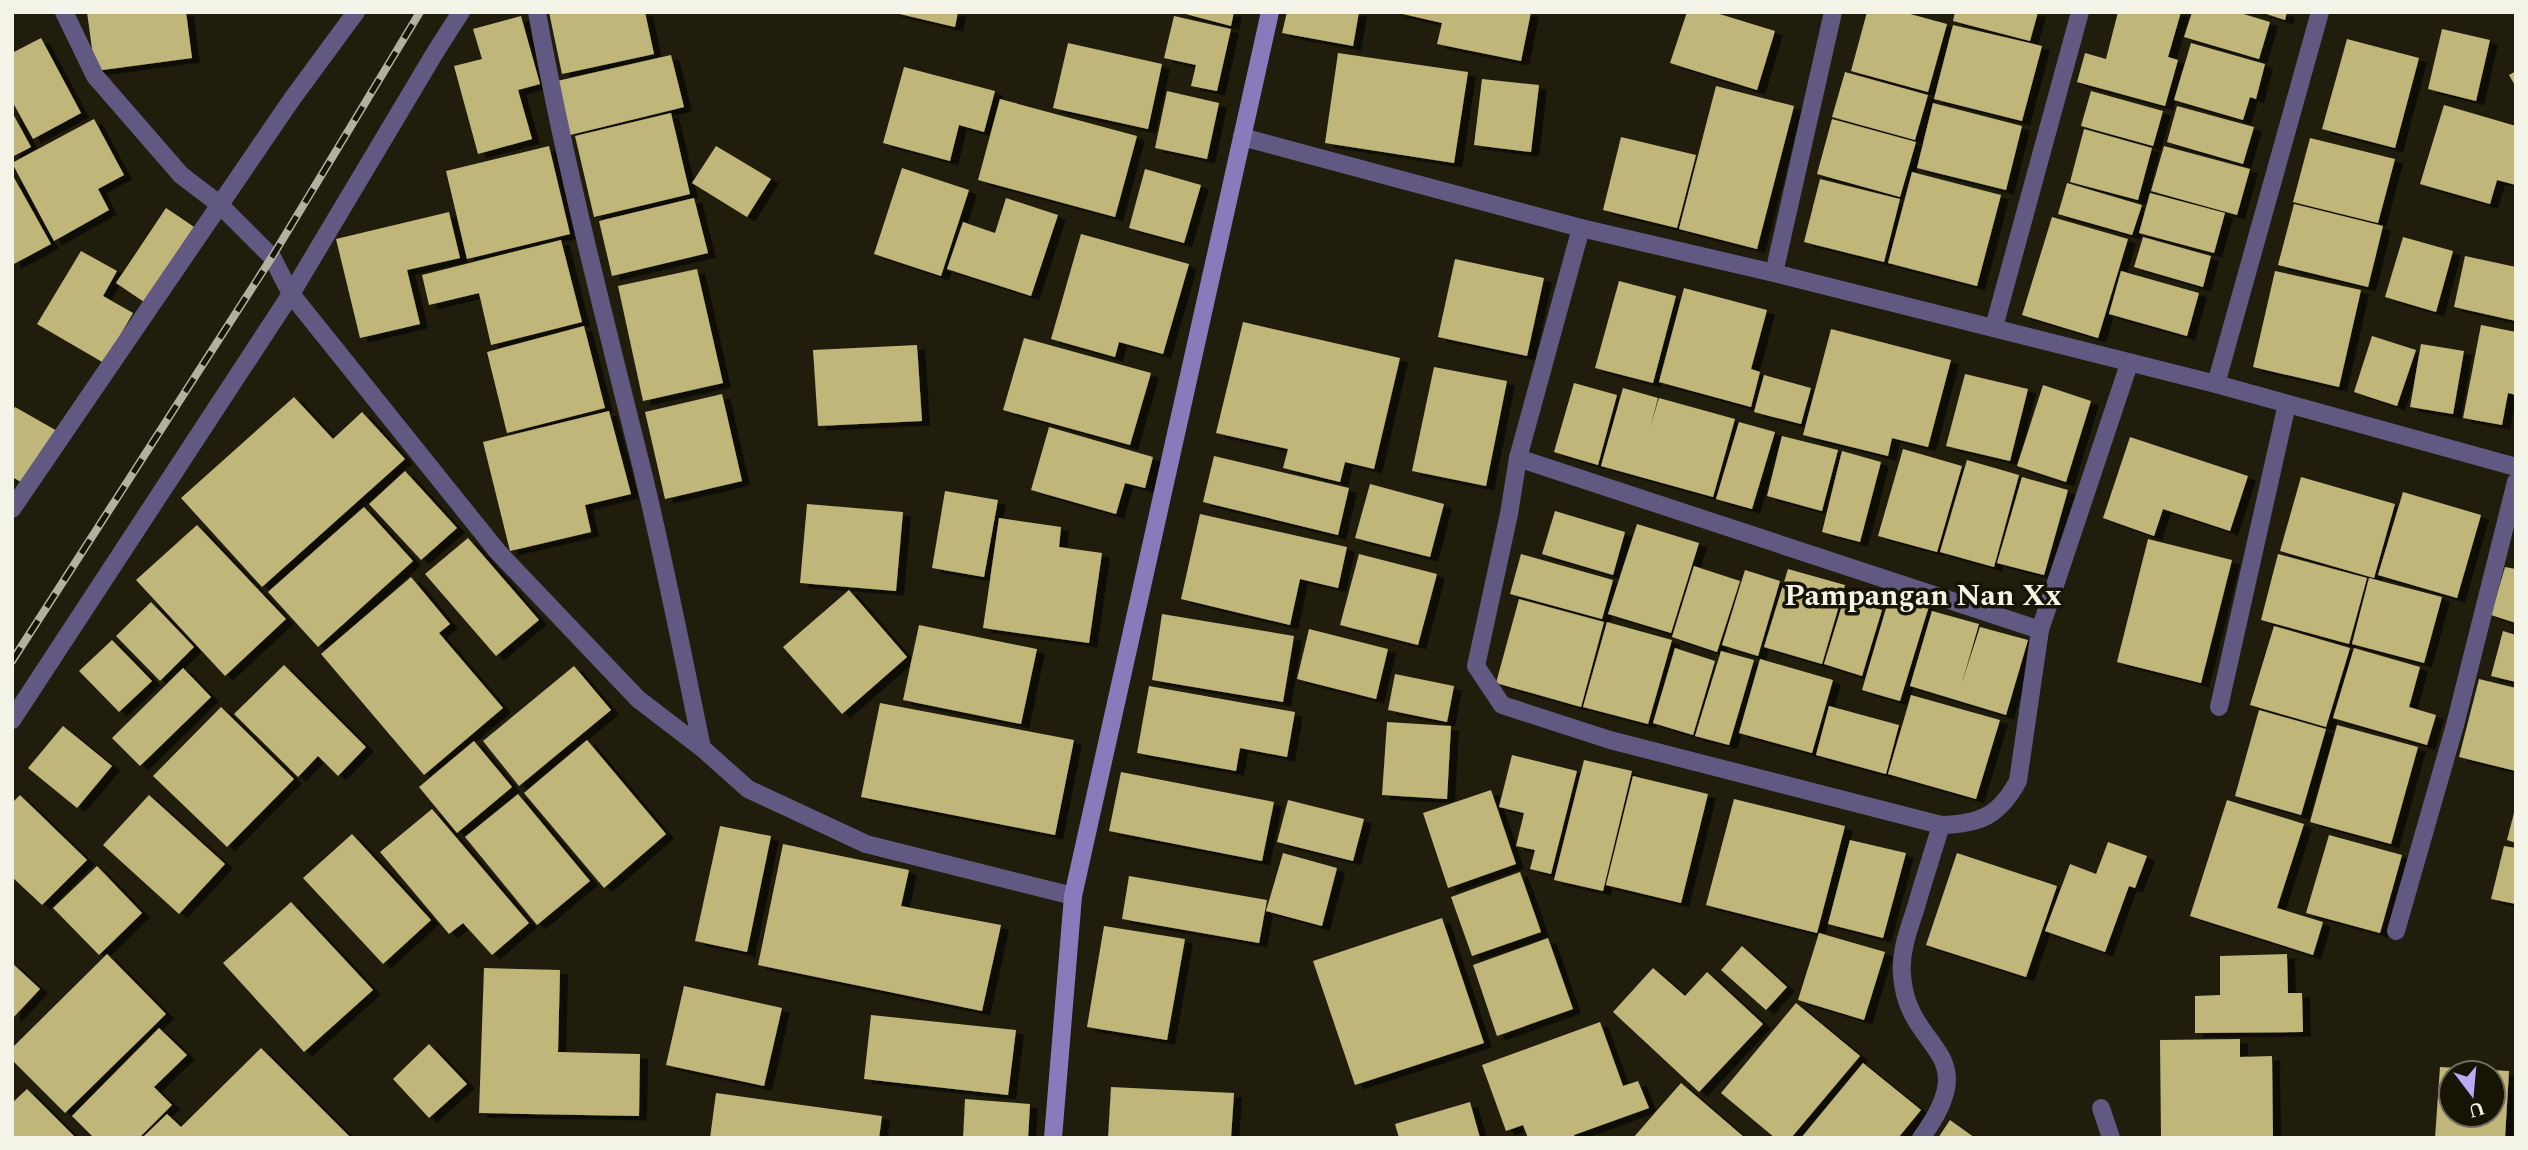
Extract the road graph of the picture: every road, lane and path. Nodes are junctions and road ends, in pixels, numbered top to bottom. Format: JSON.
{"nodes":[{"id":1,"x":64,"y":12,"type":"edge"},
{"id":2,"x":356,"y":12,"type":"edge"},
{"id":3,"x":461,"y":12,"type":"edge"},
{"id":4,"x":537,"y":12,"type":"edge"},
{"id":5,"x":1270,"y":12,"type":"edge"},
{"id":6,"x":1833,"y":12,"type":"edge"},
{"id":7,"x":2080,"y":12,"type":"edge"},
{"id":8,"x":2320,"y":12,"type":"edge"},
{"id":9,"x":1242,"y":137,"type":"junction"},
{"id":10,"x":219,"y":204,"type":"junction"},
{"id":11,"x":1581,"y":228,"type":"junction"},
{"id":12,"x":1774,"y":273,"type":"junction"},
{"id":13,"x":291,"y":294,"type":"junction"},
{"id":14,"x":1994,"y":327,"type":"junction"},
{"id":15,"x":2129,"y":364,"type":"junction"},
{"id":16,"x":2216,"y":384,"type":"junction"},
{"id":17,"x":2287,"y":404,"type":"junction"},
{"id":18,"x":1518,"y":458,"type":"junction"},
{"id":19,"x":2516,"y":467,"type":"edge"},
{"id":20,"x":2516,"y":482,"type":"edge"},
{"id":21,"x":12,"y":509,"type":"edge"},
{"id":22,"x":2040,"y":630,"type":"junction"},
{"id":23,"x":2220,"y":707,"type":"dead end"},
{"id":24,"x":12,"y":720,"type":"edge"},
{"id":25,"x":702,"y":748,"type":"junction"},
{"id":26,"x":1941,"y":825,"type":"junction"},
{"id":27,"x":1073,"y":896,"type":"junction"},
{"id":28,"x":2396,"y":931,"type":"dead end"},
{"id":29,"x":2101,"y":1108,"type":"dead end"},
{"id":30,"x":1053,"y":1138,"type":"edge"},
{"id":31,"x":1921,"y":1138,"type":"edge"},
{"id":32,"x":2111,"y":1138,"type":"edge"}],
"edges":[{"from":1,"to":10,"type":"street"},
{"from":2,"to":10,"type":"street"},
{"from":3,"to":13,"type":"street"},
{"from":4,"to":25,"type":"street"},
{"from":5,"to":9,"type":"main road"},
{"from":6,"to":12,"type":"street"},
{"from":7,"to":14,"type":"street"},
{"from":8,"to":16,"type":"street"},
{"from":9,"to":11,"type":"street"},
{"from":9,"to":27,"type":"main road"},
{"from":10,"to":13,"type":"street"},
{"from":10,"to":21,"type":"street"},
{"from":11,"to":12,"type":"street"},
{"from":11,"to":18,"type":"street"},
{"from":12,"to":14,"type":"street"},
{"from":13,"to":24,"type":"street"},
{"from":13,"to":25,"type":"street"},
{"from":14,"to":15,"type":"street"},
{"from":15,"to":16,"type":"street"},
{"from":15,"to":22,"type":"street"},
{"from":16,"to":17,"type":"street"},
{"from":17,"to":19,"type":"street"},
{"from":17,"to":23,"type":"street"},
{"from":18,"to":22,"type":"street"},
{"from":18,"to":26,"type":"street"},
{"from":20,"to":28,"type":"street"},
{"from":22,"to":26,"type":"street"},
{"from":25,"to":27,"type":"street"},
{"from":26,"to":31,"type":"street"},
{"from":27,"to":30,"type":"main road"},
{"from":29,"to":32,"type":"street"}]}
